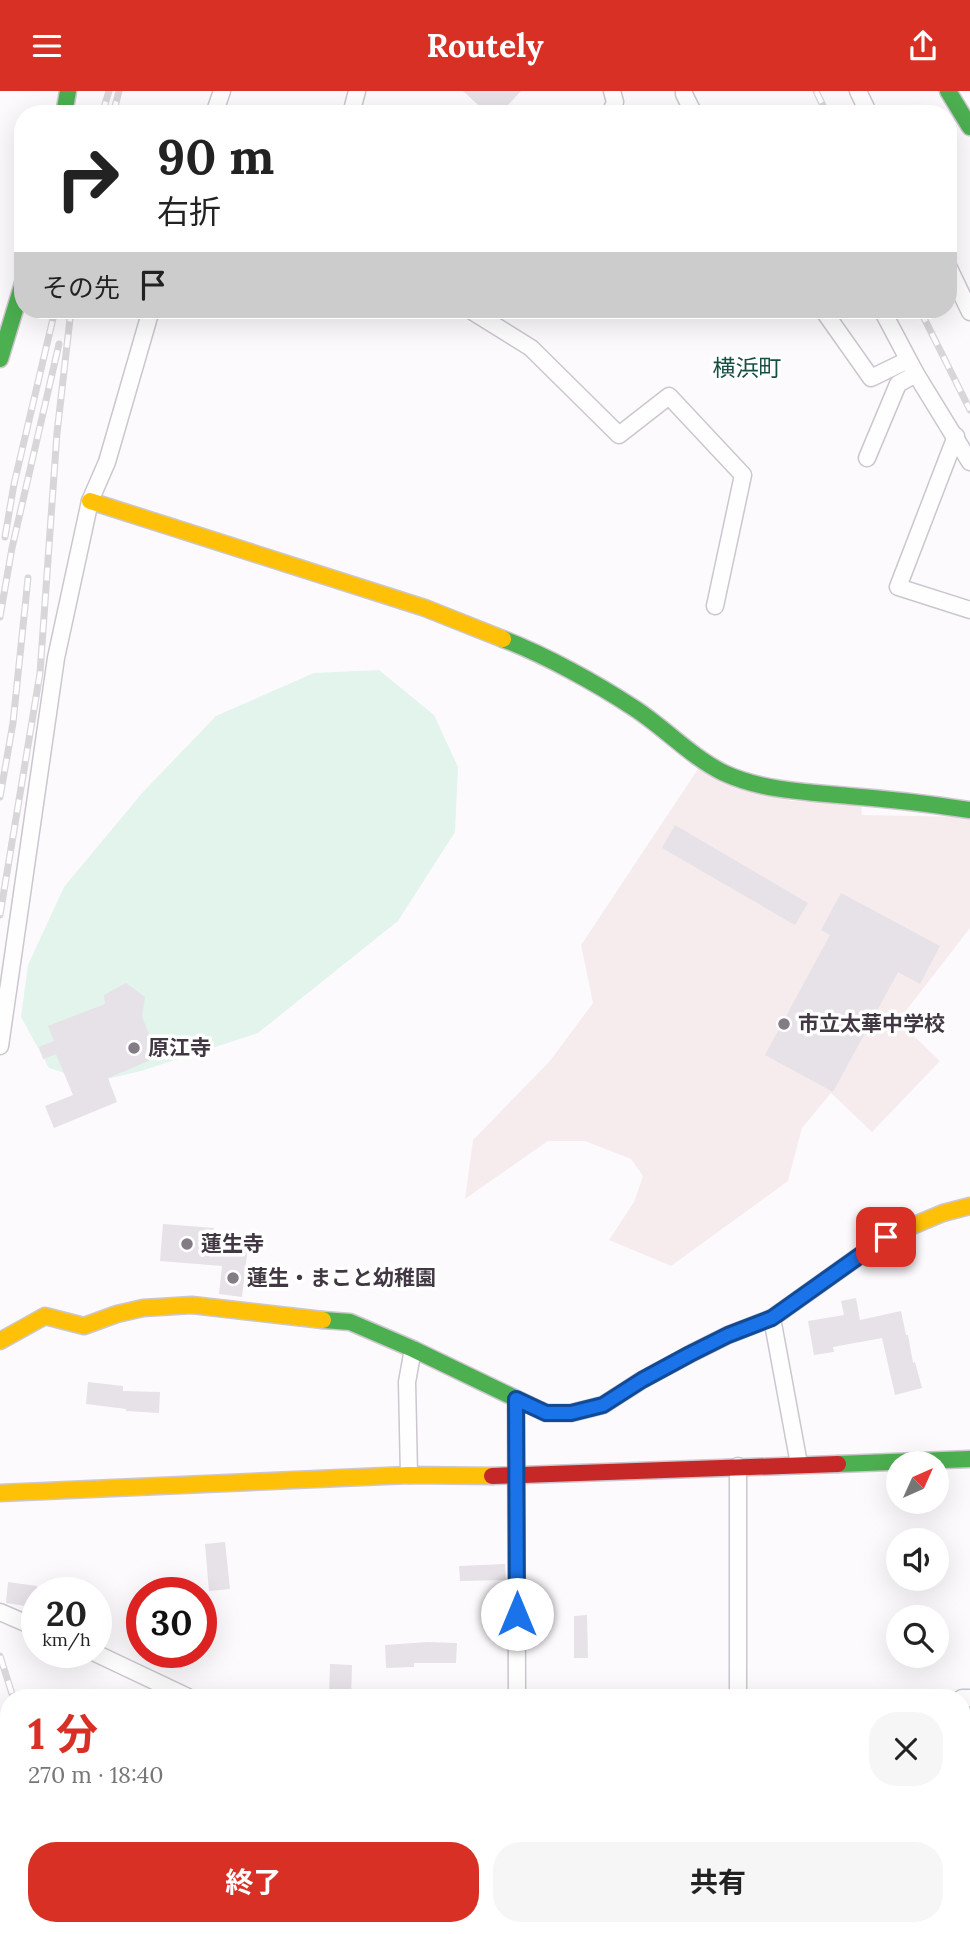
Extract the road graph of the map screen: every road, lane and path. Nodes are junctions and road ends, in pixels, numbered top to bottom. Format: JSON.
{"nodes":[{"id":1,"x":957,"y":106,"type":"edge"},
{"id":2,"x":970,"y":127,"type":"edge"},
{"id":3,"x":957,"y":285,"type":"edge"},
{"id":4,"x":970,"y":312,"type":"edge"},
{"id":5,"x":14,"y":318,"type":"edge"},
{"id":6,"x":148,"y":319,"type":"edge"},
{"id":7,"x":484,"y":319,"type":"edge"},
{"id":8,"x":829,"y":319,"type":"edge"},
{"id":9,"x":886,"y":319,"type":"edge"},
{"id":10,"x":0,"y":359,"type":"edge"},
{"id":11,"x":912,"y":367,"type":"junction"},
{"id":12,"x":956,"y":436,"type":"junction"},
{"id":13,"x":867,"y":459,"type":"dead end"},
{"id":14,"x":970,"y":462,"type":"edge"},
{"id":15,"x":90,"y":501,"type":"junction"},
{"id":16,"x":715,"y":606,"type":"dead end"},
{"id":17,"x":970,"y":610,"type":"edge"},
{"id":18,"x":970,"y":810,"type":"edge"},
{"id":19,"x":0,"y":1046,"type":"edge"},
{"id":20,"x":970,"y":1206,"type":"edge"},
{"id":21,"x":772,"y":1318,"type":"junction"},
{"id":22,"x":0,"y":1341,"type":"edge"},
{"id":23,"x":413,"y":1349,"type":"junction"},
{"id":24,"x":516,"y":1399,"type":"junction"},
{"id":25,"x":970,"y":1459,"type":"edge"},
{"id":26,"x":799,"y":1464,"type":"junction"},
{"id":27,"x":738,"y":1466,"type":"junction"},
{"id":28,"x":409,"y":1475,"type":"junction"},
{"id":29,"x":516,"y":1476,"type":"junction"},
{"id":30,"x":0,"y":1493,"type":"edge"},
{"id":31,"x":1,"y":1608,"type":"edge"},
{"id":32,"x":21,"y":1619,"type":"edge"},
{"id":33,"x":112,"y":1661,"type":"edge"},
{"id":34,"x":171,"y":1689,"type":"edge"},
{"id":35,"x":517,"y":1689,"type":"edge"},
{"id":36,"x":738,"y":1689,"type":"edge"}],
"edges":[{"from":1,"to":2,"type":"street"},
{"from":3,"to":4,"type":"street"},
{"from":5,"to":10,"type":"street"},
{"from":6,"to":15,"type":"street"},
{"from":7,"to":16,"type":"street"},
{"from":8,"to":11,"type":"street"},
{"from":9,"to":11,"type":"street"},
{"from":11,"to":12,"type":"street"},
{"from":11,"to":13,"type":"street"},
{"from":12,"to":14,"type":"street"},
{"from":12,"to":17,"type":"street"},
{"from":15,"to":18,"type":"street"},
{"from":15,"to":19,"type":"street"},
{"from":20,"to":21,"type":"street"},
{"from":21,"to":24,"type":"street"},
{"from":21,"to":26,"type":"street"},
{"from":22,"to":23,"type":"street"},
{"from":23,"to":24,"type":"street"},
{"from":23,"to":28,"type":"street"},
{"from":24,"to":29,"type":"street"},
{"from":25,"to":26,"type":"street"},
{"from":26,"to":27,"type":"street"},
{"from":27,"to":29,"type":"street"},
{"from":27,"to":36,"type":"street"},
{"from":28,"to":29,"type":"street"},
{"from":28,"to":30,"type":"street"},
{"from":29,"to":35,"type":"street"},
{"from":31,"to":32,"type":"street"},
{"from":33,"to":34,"type":"street"}]}
